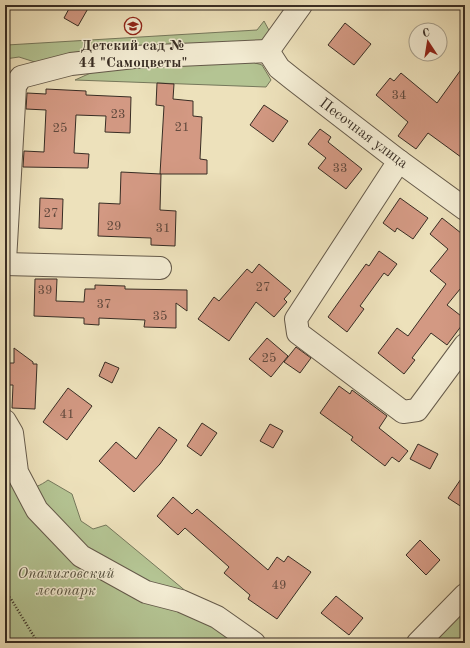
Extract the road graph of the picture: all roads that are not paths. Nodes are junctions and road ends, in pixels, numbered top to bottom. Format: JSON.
{"nodes":[{"id":1,"x":301,"y":5,"type":"edge"},
{"id":2,"x":268,"y":51,"type":"junction"},
{"id":3,"x":10,"y":88,"type":"edge"},
{"id":4,"x":399,"y":161,"type":"junction"},
{"id":5,"x":463,"y":205,"type":"edge"},
{"id":6,"x":5,"y":263,"type":"edge"},
{"id":7,"x":160,"y":268,"type":"dead end"},
{"id":8,"x":465,"y":345,"type":"edge"},
{"id":9,"x":5,"y":421,"type":"edge"},
{"id":10,"x":465,"y":595,"type":"edge"},
{"id":11,"x":254,"y":643,"type":"edge"},
{"id":12,"x":418,"y":643,"type":"edge"}],
"edges":[{"from":1,"to":2,"type":"street"},
{"from":2,"to":3,"type":"street"},
{"from":2,"to":4,"type":"street","name":"Песочная улица"},
{"from":3,"to":6,"type":"street"},
{"from":4,"to":5,"type":"street","name":"Песочная улица"},
{"from":4,"to":8,"type":"street"},
{"from":6,"to":7,"type":"street"},
{"from":9,"to":11,"type":"street"},
{"from":10,"to":12,"type":"street"}]}
